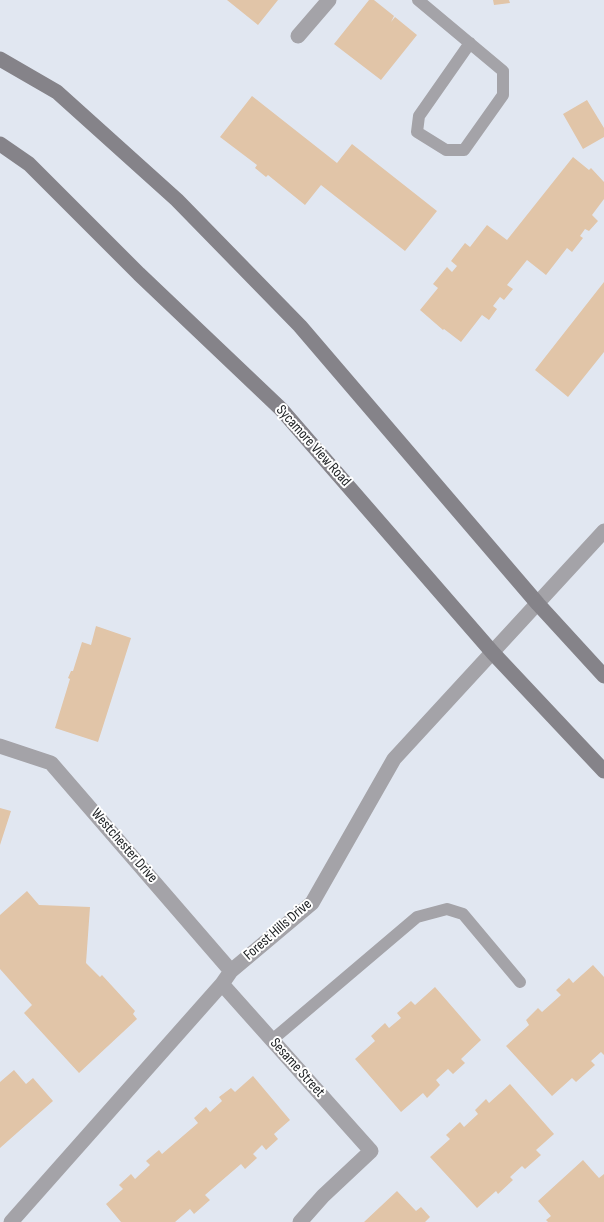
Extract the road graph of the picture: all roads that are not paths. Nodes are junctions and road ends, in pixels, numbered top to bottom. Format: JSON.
{"nodes":[{"id":1,"x":329,"y":0,"type":"edge"},
{"id":2,"x":418,"y":0,"type":"edge"},
{"id":3,"x":298,"y":36,"type":"dead end"},
{"id":4,"x":470,"y":43,"type":"junction"},
{"id":5,"x":0,"y":59,"type":"edge"},
{"id":6,"x":0,"y":144,"type":"edge"},
{"id":7,"x":604,"y":531,"type":"edge"},
{"id":8,"x":538,"y":604,"type":"junction"},
{"id":9,"x":493,"y":653,"type":"junction"},
{"id":10,"x":604,"y":676,"type":"edge"},
{"id":11,"x":0,"y":746,"type":"edge"},
{"id":12,"x":604,"y":771,"type":"edge"},
{"id":13,"x":231,"y":971,"type":"junction"},
{"id":14,"x":520,"y":982,"type":"dead end"},
{"id":15,"x":222,"y":984,"type":"junction"},
{"id":16,"x":272,"y":1040,"type":"junction"},
{"id":17,"x":11,"y":1222,"type":"edge"},
{"id":18,"x":300,"y":1222,"type":"edge"}],
"edges":[{"from":1,"to":3,"type":"street"},
{"from":2,"to":4,"type":"lane"},
{"from":4,"to":4,"type":"lane"},
{"from":5,"to":8,"type":"main road"},
{"from":6,"to":9,"type":"main road","name":"Sycamore View Road"},
{"from":7,"to":8,"type":"street","name":"Forest Hills Drive"},
{"from":8,"to":9,"type":"street","name":"Forest Hills Drive"},
{"from":8,"to":10,"type":"main road"},
{"from":9,"to":12,"type":"main road","name":"Sycamore View Road"},
{"from":9,"to":13,"type":"street","name":"Forest Hills Drive"},
{"from":11,"to":13,"type":"street","name":"Westchester Drive"},
{"from":13,"to":15,"type":"street","name":"Forest Hills Drive"},
{"from":14,"to":16,"type":"lane"},
{"from":15,"to":16,"type":"street","name":"Sesame Street"},
{"from":15,"to":17,"type":"street","name":"Forest Hills Drive"},
{"from":16,"to":18,"type":"street","name":"Sesame Street"}]}
